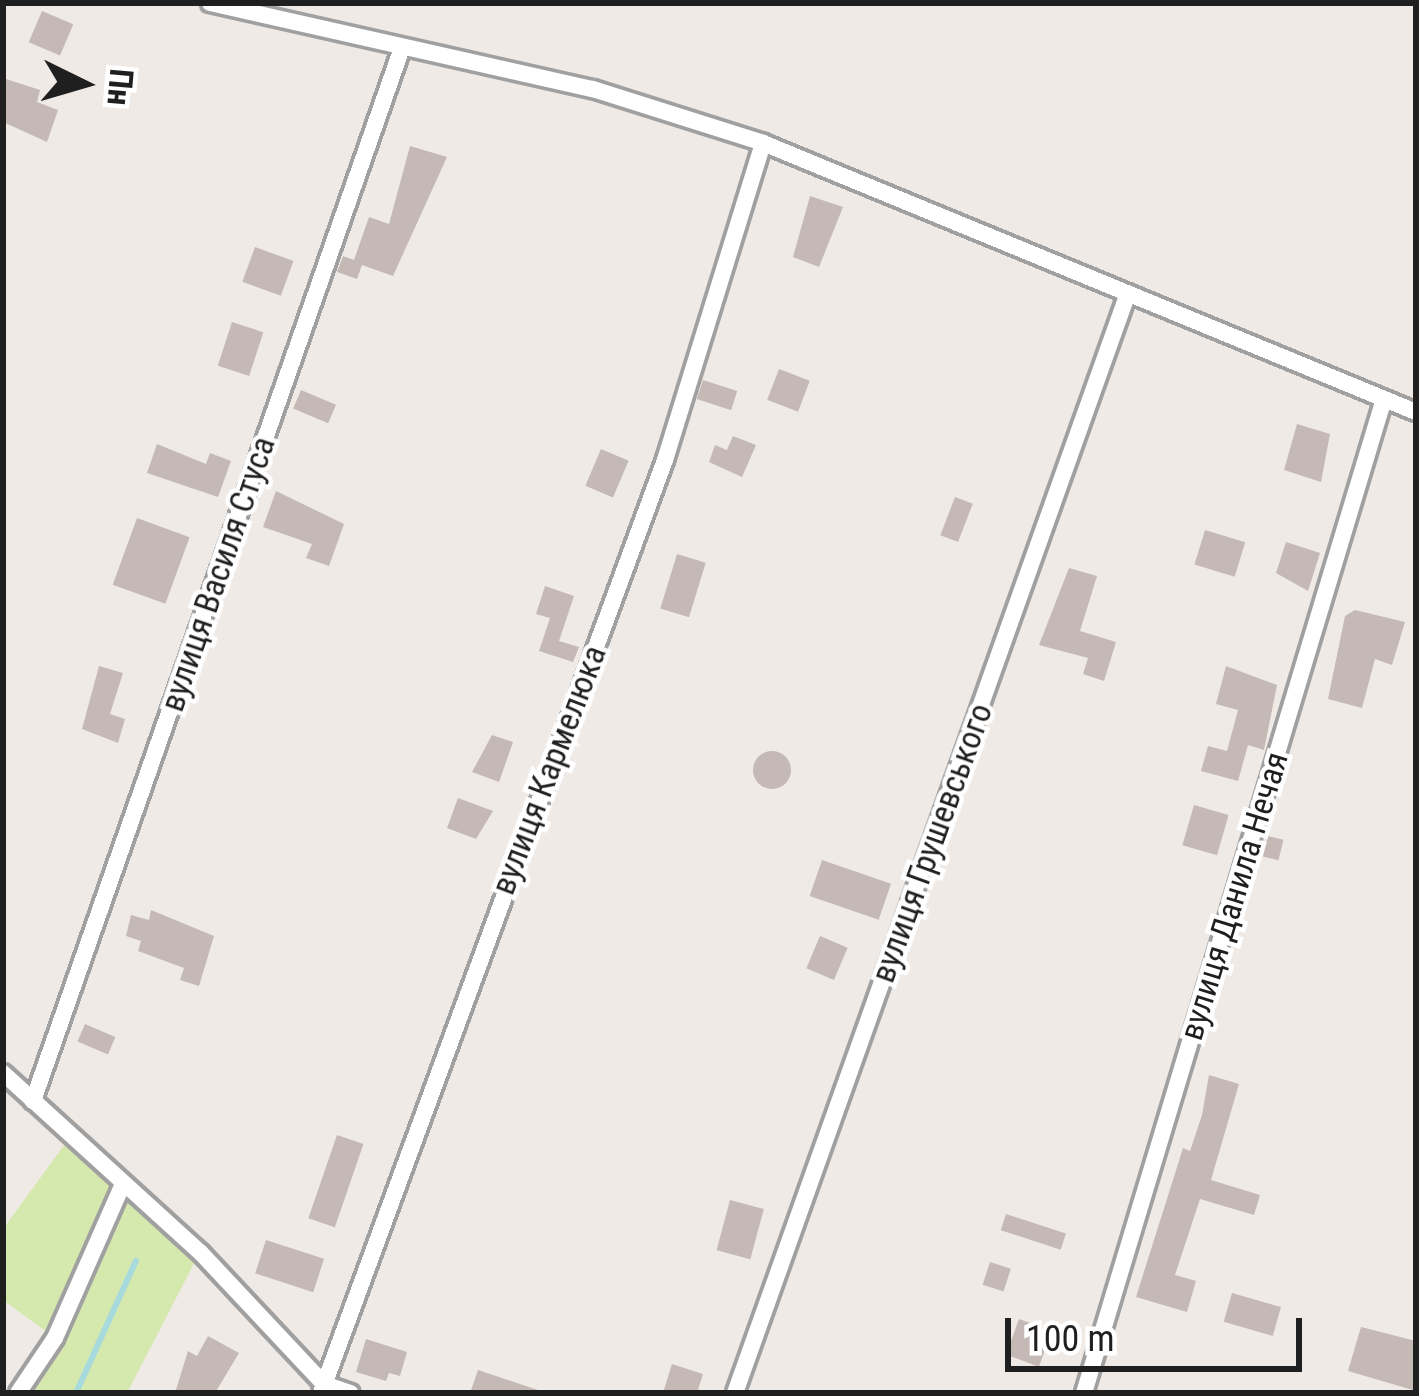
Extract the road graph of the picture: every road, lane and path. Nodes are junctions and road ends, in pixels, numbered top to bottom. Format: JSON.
{"nodes":[{"id":1,"x":210,"y":3,"type":"edge"},
{"id":2,"x":246,"y":7,"type":"edge"},
{"id":3,"x":402,"y":47,"type":"junction"},
{"id":4,"x":764,"y":142,"type":"junction"},
{"id":5,"x":1128,"y":292,"type":"junction"},
{"id":6,"x":1384,"y":399,"type":"junction"},
{"id":7,"x":1416,"y":412,"type":"edge"},
{"id":8,"x":3,"y":1073,"type":"edge"},
{"id":9,"x":33,"y":1101,"type":"junction"},
{"id":10,"x":122,"y":1186,"type":"junction"},
{"id":11,"x":322,"y":1388,"type":"edge"},
{"id":12,"x":18,"y":1393,"type":"edge"},
{"id":13,"x":350,"y":1393,"type":"edge"},
{"id":14,"x":735,"y":1393,"type":"edge"},
{"id":15,"x":1084,"y":1393,"type":"edge"}],
"edges":[{"from":1,"to":2,"type":"street"},
{"from":2,"to":3,"type":"street"},
{"from":3,"to":4,"type":"street"},
{"from":3,"to":9,"type":"street","name":"вулиця Василя Стуса"},
{"from":4,"to":5,"type":"street"},
{"from":4,"to":11,"type":"street","name":"вулиця Кармелюка"},
{"from":5,"to":6,"type":"street"},
{"from":5,"to":14,"type":"street","name":"вулиця Грушевського"},
{"from":6,"to":7,"type":"street"},
{"from":6,"to":15,"type":"street","name":"вулиця Данила Нечая"},
{"from":8,"to":9,"type":"street"},
{"from":9,"to":10,"type":"street"},
{"from":10,"to":11,"type":"street"},
{"from":10,"to":12,"type":"street"},
{"from":11,"to":13,"type":"street"}]}
